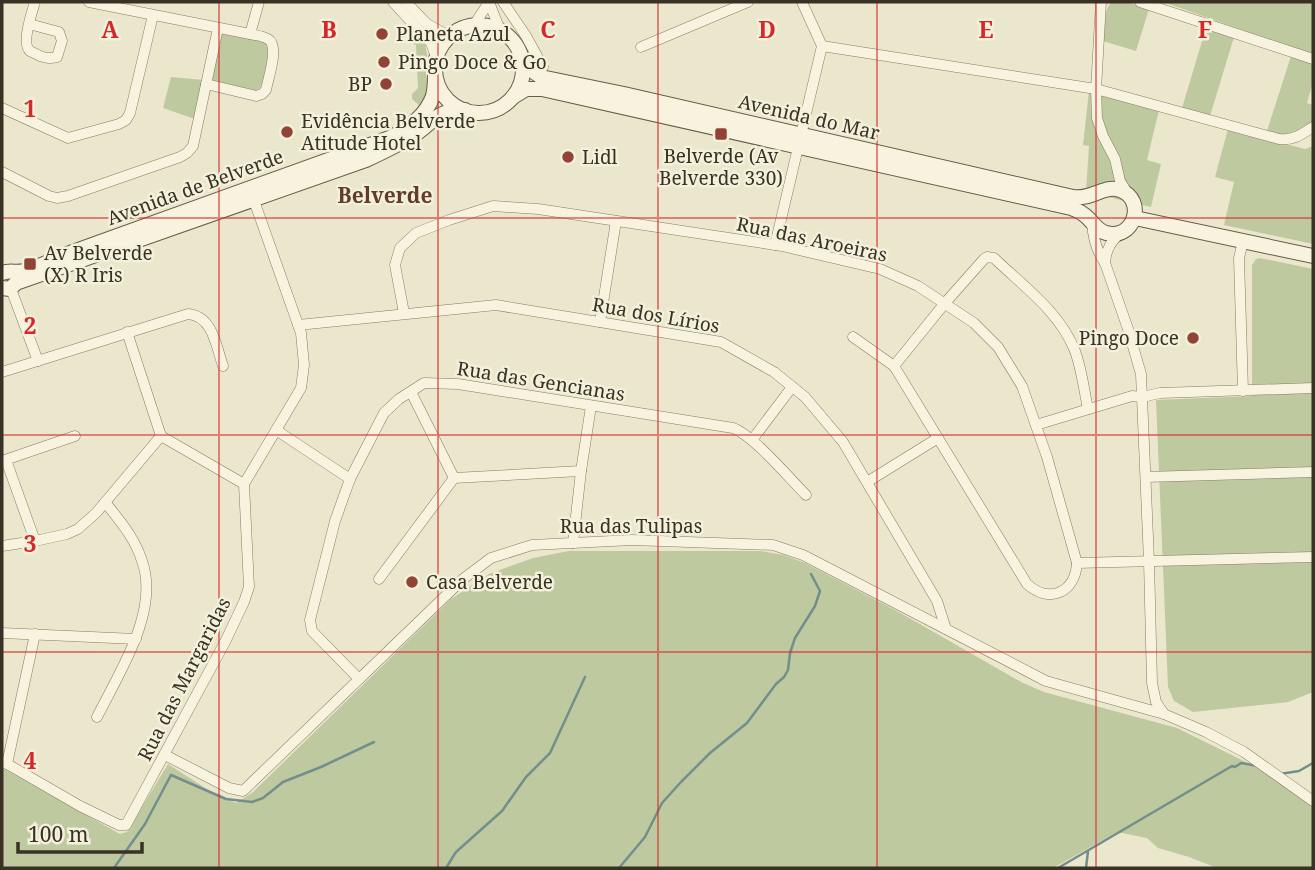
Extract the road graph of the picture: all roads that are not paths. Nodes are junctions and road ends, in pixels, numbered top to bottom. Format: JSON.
{"nodes":[{"id":1,"x":35,"y":2,"type":"edge"},
{"id":2,"x":89,"y":2,"type":"edge"},
{"id":3,"x":258,"y":2,"type":"edge"},
{"id":4,"x":393,"y":2,"type":"edge"},
{"id":5,"x":406,"y":2,"type":"edge"},
{"id":6,"x":489,"y":2,"type":"edge"},
{"id":7,"x":503,"y":2,"type":"edge"},
{"id":8,"x":748,"y":2,"type":"edge"},
{"id":9,"x":802,"y":2,"type":"edge"},
{"id":10,"x":1101,"y":2,"type":"edge"},
{"id":11,"x":1140,"y":2,"type":"edge"},
{"id":12,"x":153,"y":15,"type":"junction"},
{"id":13,"x":29,"y":24,"type":"dead end"},
{"id":14,"x":474,"y":25,"type":"junction"},
{"id":15,"x":218,"y":28,"type":"junction"},
{"id":16,"x":500,"y":30,"type":"junction"},
{"id":17,"x":250,"y":34,"type":"junction"},
{"id":18,"x":449,"y":36,"type":"junction"},
{"id":19,"x":821,"y":46,"type":"junction"},
{"id":20,"x":642,"y":47,"type":"dead end"},
{"id":21,"x":436,"y":57,"type":"junction"},
{"id":22,"x":521,"y":57,"type":"junction"},
{"id":23,"x":1313,"y":59,"type":"edge"},
{"id":24,"x":543,"y":67,"type":"dead end"},
{"id":25,"x":435,"y":73,"type":"junction"},
{"id":26,"x":206,"y":85,"type":"junction"},
{"id":27,"x":1096,"y":89,"type":"junction"},
{"id":28,"x":513,"y":97,"type":"junction"},
{"id":29,"x":2,"y":108,"type":"edge"},
{"id":30,"x":465,"y":110,"type":"junction"},
{"id":31,"x":1313,"y":127,"type":"edge"},
{"id":32,"x":799,"y":140,"type":"junction"},
{"id":33,"x":1116,"y":167,"type":"junction"},
{"id":34,"x":2,"y":172,"type":"edge"},
{"id":35,"x":1099,"y":192,"type":"junction"},
{"id":36,"x":252,"y":194,"type":"junction"},
{"id":37,"x":1130,"y":197,"type":"junction"},
{"id":38,"x":1135,"y":218,"type":"junction"},
{"id":39,"x":616,"y":221,"type":"junction"},
{"id":40,"x":1092,"y":221,"type":"junction"},
{"id":41,"x":1120,"y":233,"type":"junction"},
{"id":42,"x":1243,"y":241,"type":"junction"},
{"id":43,"x":775,"y":245,"type":"junction"},
{"id":44,"x":1313,"y":256,"type":"edge"},
{"id":45,"x":1105,"y":263,"type":"junction"},
{"id":46,"x":7,"y":277,"type":"edge"},
{"id":47,"x":945,"y":303,"type":"junction"},
{"id":48,"x":404,"y":313,"type":"junction"},
{"id":49,"x":600,"y":322,"type":"junction"},
{"id":50,"x":298,"y":325,"type":"junction"},
{"id":51,"x":127,"y":332,"type":"junction"},
{"id":52,"x":853,"y":337,"type":"dead end"},
{"id":53,"x":38,"y":360,"type":"junction"},
{"id":54,"x":223,"y":366,"type":"dead end"},
{"id":55,"x":894,"y":366,"type":"junction"},
{"id":56,"x":2,"y":372,"type":"edge"},
{"id":57,"x":792,"y":387,"type":"junction"},
{"id":58,"x":1313,"y":388,"type":"edge"},
{"id":59,"x":1243,"y":391,"type":"junction"},
{"id":60,"x":411,"y":392,"type":"junction"},
{"id":61,"x":1142,"y":397,"type":"junction"},
{"id":62,"x":591,"y":406,"type":"junction"},
{"id":63,"x":1088,"y":409,"type":"junction"},
{"id":64,"x":1036,"y":425,"type":"junction"},
{"id":65,"x":276,"y":430,"type":"junction"},
{"id":66,"x":75,"y":436,"type":"dead end"},
{"id":67,"x":161,"y":436,"type":"junction"},
{"id":68,"x":938,"y":438,"type":"junction"},
{"id":69,"x":752,"y":440,"type":"junction"},
{"id":70,"x":4,"y":461,"type":"edge"},
{"id":71,"x":581,"y":471,"type":"junction"},
{"id":72,"x":1313,"y":472,"type":"edge"},
{"id":73,"x":1146,"y":477,"type":"junction"},
{"id":74,"x":454,"y":478,"type":"junction"},
{"id":75,"x":350,"y":479,"type":"junction"},
{"id":76,"x":867,"y":482,"type":"junction"},
{"id":77,"x":244,"y":484,"type":"junction"},
{"id":78,"x":806,"y":495,"type":"dead end"},
{"id":79,"x":106,"y":502,"type":"junction"},
{"id":80,"x":36,"y":541,"type":"junction"},
{"id":81,"x":573,"y":543,"type":"junction"},
{"id":82,"x":2,"y":546,"type":"edge"},
{"id":83,"x":1313,"y":557,"type":"edge"},
{"id":84,"x":1149,"y":561,"type":"junction"},
{"id":85,"x":1077,"y":563,"type":"junction"},
{"id":86,"x":379,"y":579,"type":"dead end"},
{"id":87,"x":946,"y":629,"type":"junction"},
{"id":88,"x":2,"y":633,"type":"edge"},
{"id":89,"x":35,"y":634,"type":"junction"},
{"id":90,"x":136,"y":639,"type":"junction"},
{"id":91,"x":359,"y":679,"type":"junction"},
{"id":92,"x":1164,"y":714,"type":"junction"},
{"id":93,"x":97,"y":717,"type":"dead end"},
{"id":94,"x":165,"y":755,"type":"junction"},
{"id":95,"x":4,"y":763,"type":"edge"},
{"id":96,"x":1313,"y":801,"type":"edge"}],
"edges":[{"from":1,"to":13,"type":"street"},
{"from":2,"to":12,"type":"street"},
{"from":3,"to":17,"type":"street"},
{"from":4,"to":21,"type":"street"},
{"from":5,"to":18,"type":"street"},
{"from":6,"to":14,"type":"street"},
{"from":6,"to":16,"type":"street"},
{"from":7,"to":24,"type":"street"},
{"from":8,"to":20,"type":"street"},
{"from":9,"to":19,"type":"street"},
{"from":10,"to":27,"type":"street"},
{"from":11,"to":23,"type":"street"},
{"from":12,"to":15,"type":"street"},
{"from":12,"to":29,"type":"street"},
{"from":14,"to":16,"type":"main road"},
{"from":14,"to":18,"type":"main road"},
{"from":15,"to":17,"type":"street"},
{"from":15,"to":26,"type":"street"},
{"from":16,"to":22,"type":"main road"},
{"from":17,"to":26,"type":"street"},
{"from":18,"to":21,"type":"main road"},
{"from":19,"to":27,"type":"street"},
{"from":19,"to":32,"type":"street"},
{"from":21,"to":25,"type":"main road"},
{"from":22,"to":28,"type":"main road"},
{"from":22,"to":32,"type":"main road","name":"Avenida do Mar"},
{"from":25,"to":30,"type":"main road"},
{"from":25,"to":36,"type":"main road","name":"Avenida de Belverde"},
{"from":26,"to":34,"type":"street"},
{"from":27,"to":31,"type":"street"},
{"from":27,"to":33,"type":"street"},
{"from":28,"to":30,"type":"main road"},
{"from":28,"to":32,"type":"main road","name":"Avenida do Mar"},
{"from":30,"to":36,"type":"main road","name":"Avenida de Belverde"},
{"from":32,"to":35,"type":"main road","name":"Avenida do Mar"},
{"from":32,"to":40,"type":"main road","name":"Avenida do Mar"},
{"from":32,"to":43,"type":"street"},
{"from":33,"to":35,"type":"street"},
{"from":33,"to":37,"type":"street"},
{"from":35,"to":37,"type":"main road","name":"Avenida do Mar"},
{"from":35,"to":40,"type":"main road"},
{"from":36,"to":46,"type":"main road","name":"Avenida de Belverde"},
{"from":36,"to":50,"type":"street"},
{"from":37,"to":38,"type":"main road"},
{"from":38,"to":41,"type":"main road"},
{"from":38,"to":42,"type":"main road"},
{"from":39,"to":43,"type":"street","name":"Rua das Aroeiras"},
{"from":39,"to":48,"type":"street","name":"Rua das Aroeiras"},
{"from":39,"to":49,"type":"street"},
{"from":40,"to":41,"type":"main road","name":"Avenida do Mar"},
{"from":40,"to":45,"type":"street"},
{"from":41,"to":45,"type":"street"},
{"from":42,"to":44,"type":"main road"},
{"from":42,"to":59,"type":"street"},
{"from":43,"to":47,"type":"street","name":"Rua das Aroeiras"},
{"from":45,"to":61,"type":"street"},
{"from":46,"to":53,"type":"street"},
{"from":47,"to":55,"type":"street"},
{"from":47,"to":63,"type":"street"},
{"from":47,"to":64,"type":"street","name":"Rua das Aroeiras"},
{"from":48,"to":49,"type":"street","name":"Rua dos Lírios"},
{"from":48,"to":50,"type":"street","name":"Rua dos Lírios"},
{"from":49,"to":57,"type":"street","name":"Rua dos Lírios"},
{"from":50,"to":65,"type":"street"},
{"from":51,"to":53,"type":"street"},
{"from":51,"to":54,"type":"street"},
{"from":51,"to":67,"type":"street"},
{"from":52,"to":55,"type":"street"},
{"from":53,"to":56,"type":"street"},
{"from":55,"to":68,"type":"street"},
{"from":57,"to":69,"type":"street"},
{"from":57,"to":76,"type":"street","name":"Rua dos Lírios"},
{"from":58,"to":59,"type":"street"},
{"from":59,"to":61,"type":"street"},
{"from":60,"to":62,"type":"street","name":"Rua das Gencianas"},
{"from":60,"to":74,"type":"street"},
{"from":60,"to":75,"type":"street","name":"Rua das Gencianas"},
{"from":61,"to":63,"type":"street"},
{"from":61,"to":73,"type":"street"},
{"from":62,"to":69,"type":"street","name":"Rua das Gencianas"},
{"from":62,"to":71,"type":"street"},
{"from":63,"to":64,"type":"street"},
{"from":64,"to":85,"type":"street","name":"Rua das Aroeiras"},
{"from":65,"to":75,"type":"street"},
{"from":65,"to":77,"type":"street"},
{"from":66,"to":70,"type":"street"},
{"from":67,"to":77,"type":"street"},
{"from":67,"to":79,"type":"street"},
{"from":68,"to":76,"type":"street"},
{"from":68,"to":85,"type":"street"},
{"from":69,"to":78,"type":"street","name":"Rua das Gencianas"},
{"from":70,"to":80,"type":"street"},
{"from":71,"to":74,"type":"street"},
{"from":71,"to":81,"type":"street"},
{"from":72,"to":73,"type":"street"},
{"from":73,"to":84,"type":"street"},
{"from":74,"to":86,"type":"street"},
{"from":75,"to":91,"type":"street","name":"Rua das Gencianas"},
{"from":76,"to":87,"type":"street","name":"Rua dos Lírios"},
{"from":77,"to":94,"type":"street","name":"Rua das Margaridas"},
{"from":79,"to":80,"type":"street"},
{"from":79,"to":90,"type":"street"},
{"from":80,"to":82,"type":"street"},
{"from":81,"to":87,"type":"street","name":"Rua das Tulipas"},
{"from":81,"to":91,"type":"street","name":"Rua das Tulipas"},
{"from":83,"to":84,"type":"street"},
{"from":84,"to":85,"type":"street"},
{"from":84,"to":92,"type":"street"},
{"from":87,"to":92,"type":"street","name":"Rua das Tulipas"},
{"from":88,"to":89,"type":"street"},
{"from":89,"to":90,"type":"street"},
{"from":89,"to":95,"type":"street"},
{"from":90,"to":93,"type":"street"},
{"from":91,"to":94,"type":"street","name":"Rua das Tulipas"},
{"from":92,"to":96,"type":"street","name":"Rua das Tulipas"},
{"from":94,"to":95,"type":"street","name":"Rua das Margaridas"}]}
